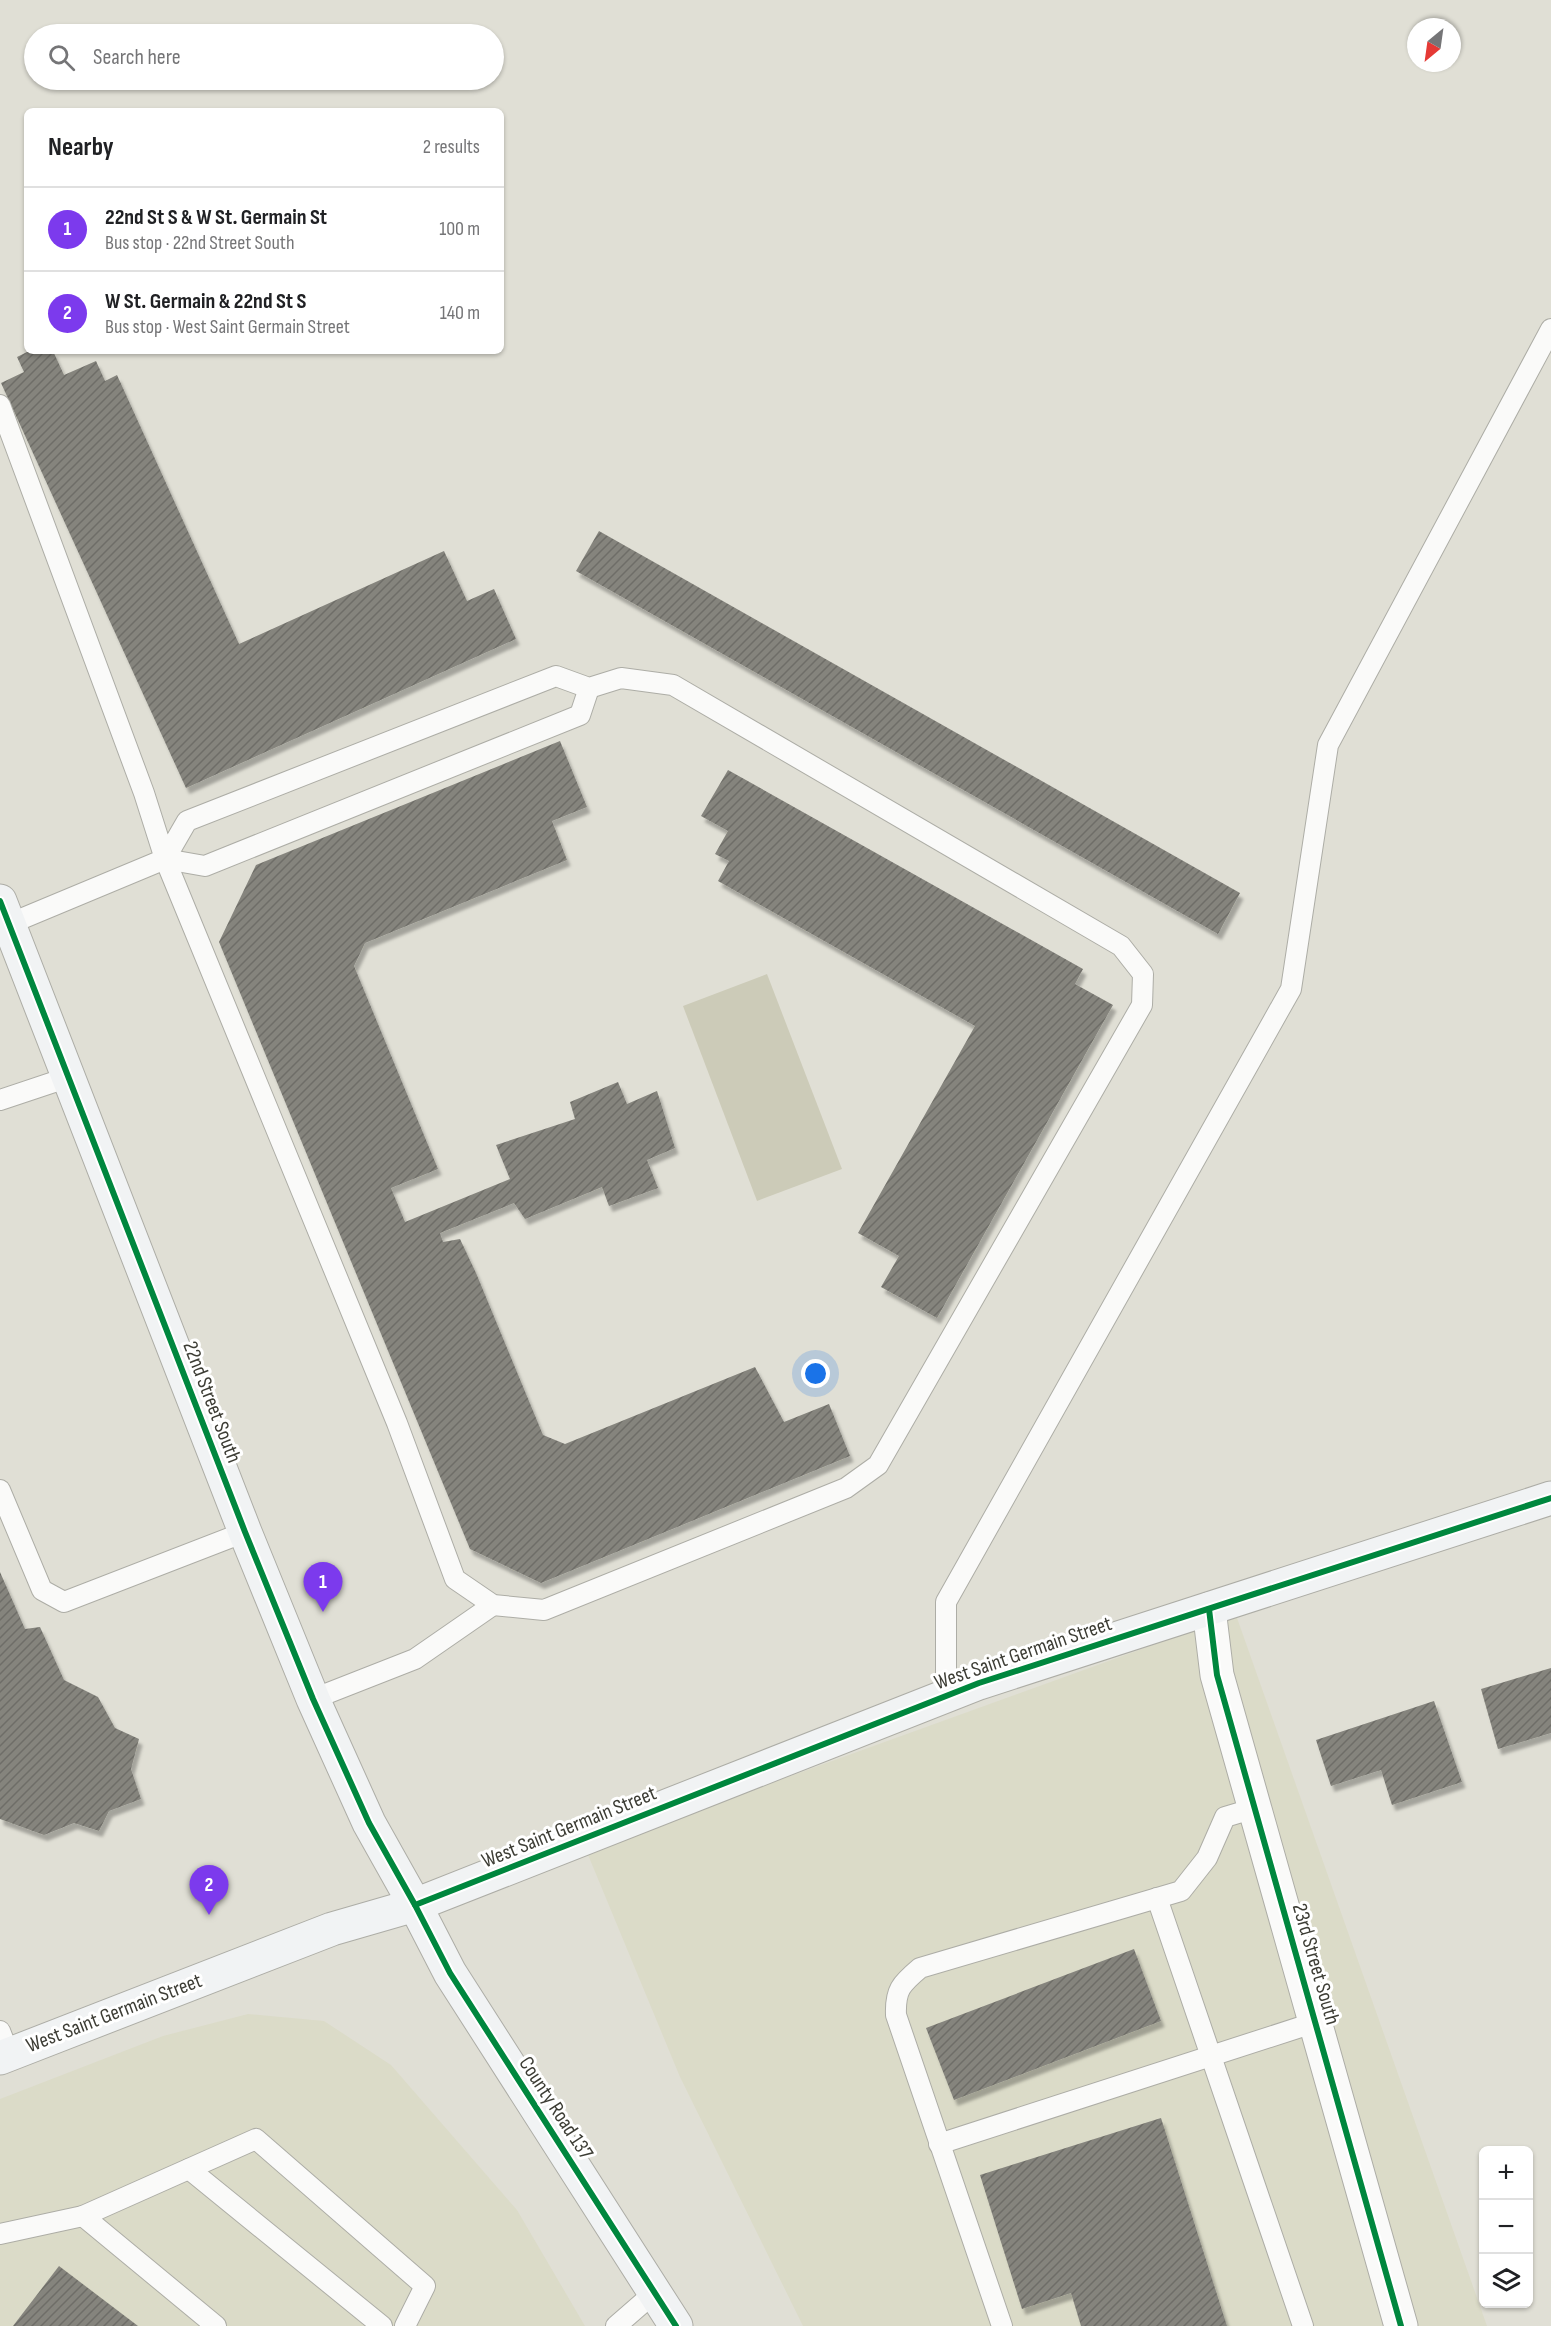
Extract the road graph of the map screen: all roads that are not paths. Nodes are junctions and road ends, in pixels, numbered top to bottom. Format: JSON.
{"nodes":[{"id":1,"x":1551,"y":329,"type":"edge"},
{"id":2,"x":0,"y":405,"type":"edge"},
{"id":3,"x":589,"y":687,"type":"junction"},
{"id":4,"x":165,"y":859,"type":"junction"},
{"id":5,"x":4,"y":913,"type":"edge"},
{"id":6,"x":69,"y":1077,"type":"junction"},
{"id":7,"x":0,"y":1100,"type":"edge"},
{"id":8,"x":0,"y":1490,"type":"edge"},
{"id":9,"x":1551,"y":1498,"type":"edge"},
{"id":10,"x":245,"y":1532,"type":"junction"},
{"id":11,"x":493,"y":1605,"type":"junction"},
{"id":12,"x":1209,"y":1609,"type":"junction"},
{"id":13,"x":946,"y":1695,"type":"junction"},
{"id":14,"x":313,"y":1699,"type":"junction"},
{"id":15,"x":1255,"y":1808,"type":"junction"},
{"id":16,"x":1157,"y":1899,"type":"junction"},
{"id":17,"x":415,"y":1905,"type":"junction"},
{"id":18,"x":1316,"y":2022,"type":"junction"},
{"id":19,"x":3,"y":2047,"type":"edge"},
{"id":20,"x":1211,"y":2056,"type":"junction"},
{"id":21,"x":939,"y":2144,"type":"junction"},
{"id":22,"x":189,"y":2169,"type":"junction"},
{"id":23,"x":83,"y":2216,"type":"junction"},
{"id":24,"x":0,"y":2234,"type":"edge"},
{"id":25,"x":654,"y":2293,"type":"junction"},
{"id":26,"x":1300,"y":2325,"type":"edge"},
{"id":27,"x":216,"y":2326,"type":"edge"},
{"id":28,"x":382,"y":2326,"type":"edge"},
{"id":29,"x":405,"y":2326,"type":"edge"},
{"id":30,"x":616,"y":2326,"type":"edge"},
{"id":31,"x":676,"y":2326,"type":"edge"},
{"id":32,"x":1002,"y":2326,"type":"edge"},
{"id":33,"x":1401,"y":2326,"type":"edge"}],
"edges":[{"from":1,"to":13,"type":"lane"},
{"from":2,"to":4,"type":"lane"},
{"from":3,"to":4,"type":"lane"},
{"from":3,"to":4,"type":"lane"},
{"from":3,"to":11,"type":"lane"},
{"from":4,"to":5,"type":"lane"},
{"from":4,"to":11,"type":"lane"},
{"from":5,"to":6,"type":"street","name":"22nd Street South"},
{"from":6,"to":7,"type":"lane"},
{"from":6,"to":10,"type":"street","name":"22nd Street South"},
{"from":8,"to":10,"type":"lane"},
{"from":9,"to":12,"type":"street","name":"West Saint Germain Street"},
{"from":10,"to":14,"type":"street","name":"22nd Street South"},
{"from":11,"to":14,"type":"lane"},
{"from":12,"to":13,"type":"street","name":"West Saint Germain Street"},
{"from":12,"to":15,"type":"street","name":"23rd Street South"},
{"from":13,"to":17,"type":"street","name":"West Saint Germain Street"},
{"from":14,"to":17,"type":"street","name":"22nd Street South"},
{"from":15,"to":16,"type":"lane"},
{"from":15,"to":18,"type":"street","name":"23rd Street South"},
{"from":16,"to":20,"type":"lane"},
{"from":16,"to":21,"type":"lane"},
{"from":17,"to":19,"type":"street","name":"West Saint Germain Street"},
{"from":17,"to":25,"type":"street","name":"County Road 137"},
{"from":18,"to":20,"type":"lane"},
{"from":18,"to":33,"type":"street","name":"23rd Street South"},
{"from":20,"to":21,"type":"lane"},
{"from":20,"to":26,"type":"lane"},
{"from":21,"to":32,"type":"lane"},
{"from":22,"to":23,"type":"lane"},
{"from":22,"to":28,"type":"lane"},
{"from":22,"to":29,"type":"lane"},
{"from":23,"to":24,"type":"lane"},
{"from":23,"to":27,"type":"lane"},
{"from":25,"to":30,"type":"lane"},
{"from":25,"to":31,"type":"street","name":"County Road 137"}]}
